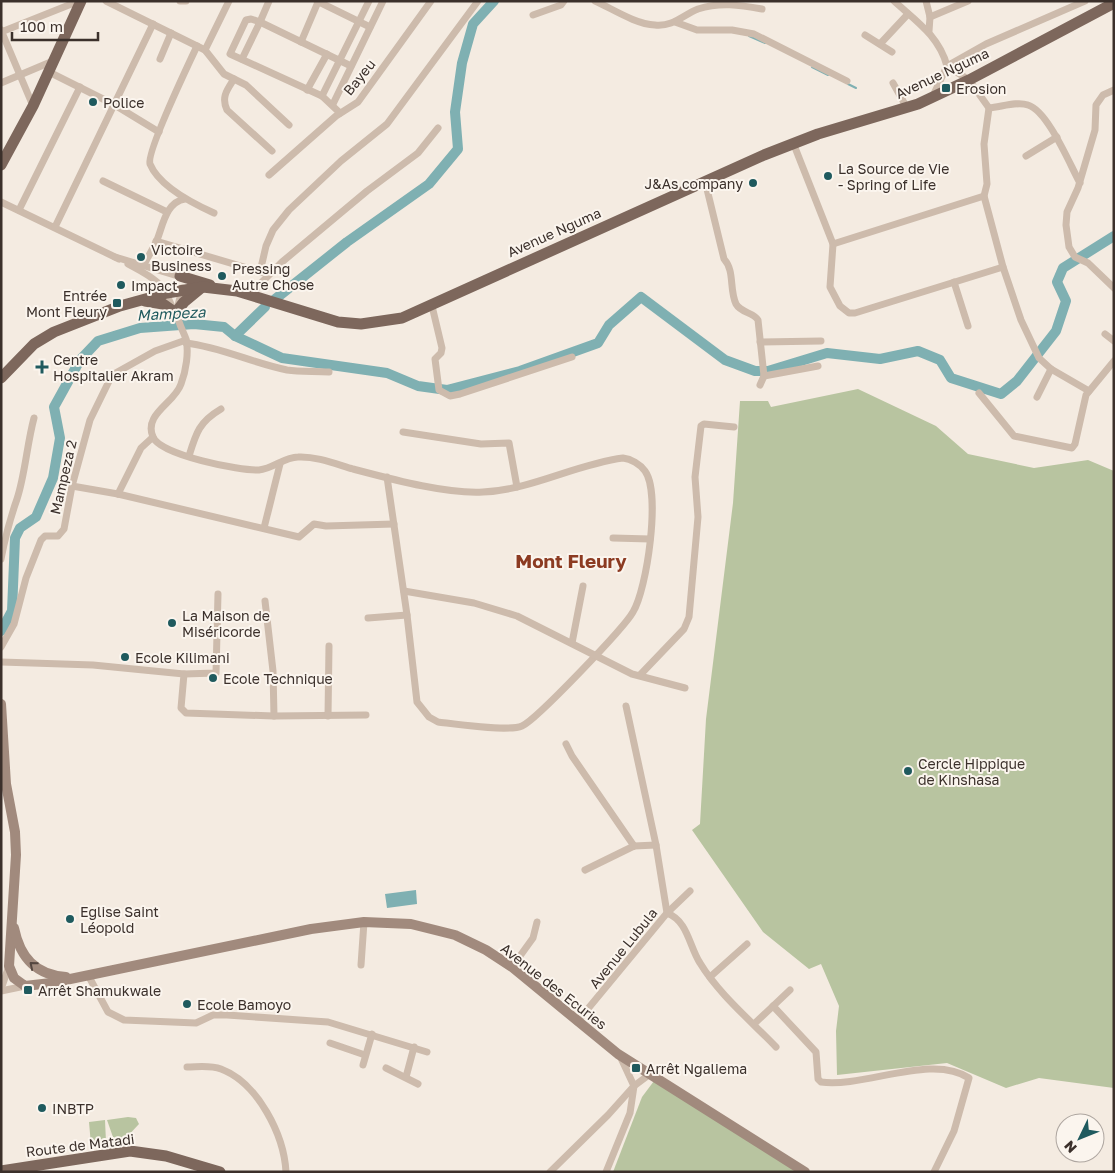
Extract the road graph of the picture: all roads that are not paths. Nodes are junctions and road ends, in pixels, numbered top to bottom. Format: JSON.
{"nodes":[{"id":1,"x":80,"y":1,"type":"edge"},
{"id":2,"x":106,"y":1,"type":"edge"},
{"id":3,"x":180,"y":1,"type":"edge"},
{"id":4,"x":186,"y":1,"type":"edge"},
{"id":5,"x":229,"y":1,"type":"edge"},
{"id":6,"x":269,"y":1,"type":"edge"},
{"id":7,"x":370,"y":1,"type":"edge"},
{"id":8,"x":383,"y":1,"type":"edge"},
{"id":9,"x":431,"y":1,"type":"edge"},
{"id":10,"x":478,"y":1,"type":"edge"},
{"id":11,"x":564,"y":1,"type":"edge"},
{"id":12,"x":594,"y":1,"type":"edge"},
{"id":13,"x":894,"y":1,"type":"edge"},
{"id":14,"x":926,"y":1,"type":"edge"},
{"id":15,"x":968,"y":1,"type":"edge"},
{"id":16,"x":1085,"y":1,"type":"edge"},
{"id":17,"x":318,"y":2,"type":"edge"},
{"id":18,"x":737,"y":3,"type":"edge"},
{"id":19,"x":1114,"y":3,"type":"edge"},
{"id":20,"x":762,"y":9,"type":"dead end"},
{"id":21,"x":908,"y":14,"type":"junction"},
{"id":22,"x":533,"y":15,"type":"dead end"},
{"id":23,"x":930,"y":17,"type":"junction"},
{"id":24,"x":260,"y":22,"type":"junction"},
{"id":25,"x":360,"y":22,"type":"junction"},
{"id":26,"x":675,"y":22,"type":"junction"},
{"id":27,"x":153,"y":24,"type":"junction"},
{"id":28,"x":370,"y":27,"type":"junction"},
{"id":29,"x":1,"y":31,"type":"edge"},
{"id":30,"x":929,"y":31,"type":"junction"},
{"id":31,"x":172,"y":33,"type":"junction"},
{"id":32,"x":865,"y":35,"type":"dead end"},
{"id":33,"x":300,"y":42,"type":"junction"},
{"id":34,"x":880,"y":44,"type":"junction"},
{"id":35,"x":197,"y":46,"type":"junction"},
{"id":36,"x":204,"y":50,"type":"junction"},
{"id":37,"x":892,"y":52,"type":"dead end"},
{"id":38,"x":326,"y":54,"type":"junction"},
{"id":39,"x":160,"y":59,"type":"dead end"},
{"id":40,"x":242,"y":59,"type":"junction"},
{"id":41,"x":53,"y":61,"type":"junction"},
{"id":42,"x":340,"y":61,"type":"junction"},
{"id":43,"x":351,"y":66,"type":"junction"},
{"id":44,"x":947,"y":66,"type":"junction"},
{"id":45,"x":49,"y":72,"type":"junction"},
{"id":46,"x":19,"y":76,"type":"junction"},
{"id":47,"x":234,"y":79,"type":"junction"},
{"id":48,"x":969,"y":80,"type":"junction"},
{"id":49,"x":847,"y":81,"type":"dead end"},
{"id":50,"x":1,"y":83,"type":"edge"},
{"id":51,"x":893,"y":84,"type":"dead end"},
{"id":52,"x":80,"y":87,"type":"junction"},
{"id":53,"x":307,"y":90,"type":"junction"},
{"id":54,"x":1114,"y":90,"type":"edge"},
{"id":55,"x":322,"y":96,"type":"junction"},
{"id":56,"x":933,"y":96,"type":"junction"},
{"id":57,"x":113,"y":104,"type":"junction"},
{"id":58,"x":333,"y":104,"type":"junction"},
{"id":59,"x":33,"y":106,"type":"junction"},
{"id":60,"x":907,"y":108,"type":"junction"},
{"id":61,"x":989,"y":108,"type":"junction"},
{"id":62,"x":340,"y":113,"type":"junction"},
{"id":63,"x":289,"y":125,"type":"dead end"},
{"id":64,"x":438,"y":128,"type":"dead end"},
{"id":65,"x":160,"y":132,"type":"junction"},
{"id":66,"x":1057,"y":137,"type":"junction"},
{"id":67,"x":794,"y":145,"type":"junction"},
{"id":68,"x":272,"y":152,"type":"dead end"},
{"id":69,"x":1026,"y":156,"type":"dead end"},
{"id":70,"x":1,"y":165,"type":"edge"},
{"id":71,"x":269,"y":175,"type":"dead end"},
{"id":72,"x":103,"y":181,"type":"dead end"},
{"id":73,"x":705,"y":182,"type":"junction"},
{"id":74,"x":1080,"y":183,"type":"junction"},
{"id":75,"x":984,"y":196,"type":"junction"},
{"id":76,"x":185,"y":199,"type":"junction"},
{"id":77,"x":1,"y":202,"type":"edge"},
{"id":78,"x":19,"y":210,"type":"junction"},
{"id":79,"x":167,"y":212,"type":"junction"},
{"id":80,"x":214,"y":213,"type":"dead end"},
{"id":81,"x":55,"y":228,"type":"junction"},
{"id":82,"x":156,"y":241,"type":"junction"},
{"id":83,"x":833,"y":244,"type":"junction"},
{"id":84,"x":115,"y":257,"type":"junction"},
{"id":85,"x":143,"y":266,"type":"junction"},
{"id":86,"x":1003,"y":267,"type":"junction"},
{"id":87,"x":260,"y":272,"type":"junction"},
{"id":88,"x":268,"y":275,"type":"junction"},
{"id":89,"x":180,"y":276,"type":"junction"},
{"id":90,"x":954,"y":282,"type":"junction"},
{"id":91,"x":203,"y":287,"type":"junction"},
{"id":92,"x":219,"y":288,"type":"junction"},
{"id":93,"x":1114,"y":288,"type":"edge"},
{"id":94,"x":182,"y":290,"type":"junction"},
{"id":95,"x":167,"y":293,"type":"junction"},
{"id":96,"x":253,"y":296,"type":"junction"},
{"id":97,"x":141,"y":300,"type":"junction"},
{"id":98,"x":432,"y":306,"type":"junction"},
{"id":99,"x":176,"y":314,"type":"junction"},
{"id":100,"x":968,"y":326,"type":"dead end"},
{"id":101,"x":1106,"y":334,"type":"dead end"},
{"id":102,"x":185,"y":339,"type":"junction"},
{"id":103,"x":821,"y":340,"type":"dead end"},
{"id":104,"x":1114,"y":341,"type":"edge"},
{"id":105,"x":760,"y":342,"type":"junction"},
{"id":106,"x":572,"y":357,"type":"dead end"},
{"id":107,"x":1114,"y":361,"type":"edge"},
{"id":108,"x":818,"y":366,"type":"dead end"},
{"id":109,"x":1051,"y":369,"type":"junction"},
{"id":110,"x":329,"y":372,"type":"dead end"},
{"id":111,"x":764,"y":374,"type":"junction"},
{"id":112,"x":1,"y":378,"type":"edge"},
{"id":113,"x":760,"y":385,"type":"dead end"},
{"id":114,"x":1089,"y":391,"type":"junction"},
{"id":115,"x":979,"y":393,"type":"dead end"},
{"id":116,"x":1037,"y":397,"type":"dead end"},
{"id":117,"x":221,"y":409,"type":"dead end"},
{"id":118,"x":34,"y":418,"type":"dead end"},
{"id":119,"x":734,"y":427,"type":"dead end"},
{"id":120,"x":403,"y":432,"type":"dead end"},
{"id":121,"x":153,"y":437,"type":"junction"},
{"id":122,"x":189,"y":456,"type":"junction"},
{"id":123,"x":280,"y":464,"type":"junction"},
{"id":124,"x":387,"y":478,"type":"junction"},
{"id":125,"x":72,"y":486,"type":"junction"},
{"id":126,"x":517,"y":487,"type":"junction"},
{"id":127,"x":118,"y":494,"type":"junction"},
{"id":128,"x":394,"y":524,"type":"junction"},
{"id":129,"x":264,"y":528,"type":"junction"},
{"id":130,"x":614,"y":538,"type":"dead end"},
{"id":131,"x":650,"y":539,"type":"junction"},
{"id":132,"x":1,"y":559,"type":"edge"},
{"id":133,"x":583,"y":586,"type":"dead end"},
{"id":134,"x":404,"y":591,"type":"junction"},
{"id":135,"x":218,"y":594,"type":"dead end"},
{"id":136,"x":265,"y":601,"type":"dead end"},
{"id":137,"x":407,"y":615,"type":"junction"},
{"id":138,"x":368,"y":618,"type":"dead end"},
{"id":139,"x":572,"y":643,"type":"junction"},
{"id":140,"x":329,"y":646,"type":"dead end"},
{"id":141,"x":1,"y":647,"type":"edge"},
{"id":142,"x":596,"y":654,"type":"junction"},
{"id":143,"x":1,"y":662,"type":"edge"},
{"id":144,"x":184,"y":674,"type":"junction"},
{"id":145,"x":640,"y":675,"type":"junction"},
{"id":146,"x":685,"y":688,"type":"dead end"},
{"id":147,"x":1,"y":704,"type":"edge"},
{"id":148,"x":626,"y":706,"type":"dead end"},
{"id":149,"x":366,"y":715,"type":"dead end"},
{"id":150,"x":274,"y":716,"type":"junction"},
{"id":151,"x":328,"y":716,"type":"junction"},
{"id":152,"x":566,"y":744,"type":"dead end"},
{"id":153,"x":656,"y":845,"type":"junction"},
{"id":154,"x":634,"y":846,"type":"junction"},
{"id":155,"x":585,"y":870,"type":"dead end"},
{"id":156,"x":690,"y":891,"type":"dead end"},
{"id":157,"x":667,"y":913,"type":"junction"},
{"id":158,"x":13,"y":919,"type":"junction"},
{"id":159,"x":364,"y":922,"type":"junction"},
{"id":160,"x":536,"y":922,"type":"dead end"},
{"id":161,"x":746,"y":944,"type":"dead end"},
{"id":162,"x":361,"y":965,"type":"dead end"},
{"id":163,"x":9,"y":966,"type":"junction"},
{"id":164,"x":512,"y":967,"type":"junction"},
{"id":165,"x":83,"y":976,"type":"junction"},
{"id":166,"x":710,"y":977,"type":"junction"},
{"id":167,"x":25,"y":986,"type":"junction"},
{"id":168,"x":1,"y":990,"type":"edge"},
{"id":169,"x":790,"y":990,"type":"dead end"},
{"id":170,"x":774,"y":1006,"type":"junction"},
{"id":171,"x":577,"y":1022,"type":"junction"},
{"id":172,"x":754,"y":1024,"type":"junction"},
{"id":173,"x":372,"y":1034,"type":"junction"},
{"id":174,"x":330,"y":1043,"type":"dead end"},
{"id":175,"x":414,"y":1047,"type":"junction"},
{"id":176,"x":776,"y":1047,"type":"dead end"},
{"id":177,"x":428,"y":1052,"type":"dead end"},
{"id":178,"x":618,"y":1054,"type":"junction"},
{"id":179,"x":365,"y":1055,"type":"junction"},
{"id":180,"x":362,"y":1065,"type":"dead end"},
{"id":181,"x":187,"y":1067,"type":"dead end"},
{"id":182,"x":386,"y":1068,"type":"dead end"},
{"id":183,"x":650,"y":1074,"type":"junction"},
{"id":184,"x":406,"y":1077,"type":"junction"},
{"id":185,"x":418,"y":1084,"type":"dead end"},
{"id":186,"x":634,"y":1086,"type":"junction"},
{"id":187,"x":1,"y":1171,"type":"edge"},
{"id":188,"x":220,"y":1172,"type":"edge"},
{"id":189,"x":286,"y":1172,"type":"edge"},
{"id":190,"x":550,"y":1172,"type":"edge"},
{"id":191,"x":606,"y":1172,"type":"edge"},
{"id":192,"x":805,"y":1172,"type":"edge"},
{"id":193,"x":934,"y":1172,"type":"edge"}],
"edges":[{"from":1,"to":29,"type":"street"},
{"from":1,"to":41,"type":"main road"},
{"from":2,"to":27,"type":"street"},
{"from":3,"to":4,"type":"street"},
{"from":5,"to":36,"type":"street"},
{"from":6,"to":24,"type":"street"},
{"from":7,"to":25,"type":"street"},
{"from":8,"to":28,"type":"street"},
{"from":9,"to":62,"type":"street","name":"Bayeu"},
{"from":10,"to":87,"type":"street"},
{"from":11,"to":22,"type":"street"},
{"from":12,"to":26,"type":"street"},
{"from":13,"to":21,"type":"street"},
{"from":14,"to":23,"type":"street"},
{"from":15,"to":23,"type":"street"},
{"from":16,"to":44,"type":"street"},
{"from":17,"to":25,"type":"street"},
{"from":17,"to":33,"type":"street"},
{"from":18,"to":20,"type":"street"},
{"from":18,"to":26,"type":"street"},
{"from":19,"to":48,"type":"main road","name":"Avenue Nguma"},
{"from":21,"to":30,"type":"street"},
{"from":21,"to":34,"type":"street"},
{"from":23,"to":30,"type":"street"},
{"from":24,"to":33,"type":"street"},
{"from":24,"to":40,"type":"street"},
{"from":24,"to":40,"type":"street"},
{"from":25,"to":28,"type":"street"},
{"from":25,"to":42,"type":"street"},
{"from":26,"to":49,"type":"street"},
{"from":27,"to":31,"type":"street"},
{"from":27,"to":57,"type":"street"},
{"from":28,"to":43,"type":"street"},
{"from":29,"to":46,"type":"street"},
{"from":30,"to":44,"type":"street"},
{"from":31,"to":35,"type":"street"},
{"from":31,"to":39,"type":"street"},
{"from":32,"to":34,"type":"street"},
{"from":33,"to":38,"type":"street"},
{"from":34,"to":37,"type":"street"},
{"from":35,"to":36,"type":"street"},
{"from":35,"to":65,"type":"street"},
{"from":36,"to":47,"type":"street"},
{"from":38,"to":42,"type":"street"},
{"from":38,"to":53,"type":"street"},
{"from":40,"to":53,"type":"street"},
{"from":41,"to":45,"type":"main road"},
{"from":41,"to":46,"type":"street"},
{"from":42,"to":43,"type":"street"},
{"from":42,"to":55,"type":"street"},
{"from":43,"to":58,"type":"street"},
{"from":44,"to":48,"type":"street"},
{"from":44,"to":56,"type":"street"},
{"from":45,"to":52,"type":"street"},
{"from":45,"to":59,"type":"main road"},
{"from":46,"to":50,"type":"street"},
{"from":46,"to":59,"type":"street"},
{"from":47,"to":63,"type":"street"},
{"from":47,"to":68,"type":"street"},
{"from":48,"to":56,"type":"main road","name":"Avenue Nguma"},
{"from":48,"to":61,"type":"street"},
{"from":51,"to":60,"type":"street"},
{"from":52,"to":57,"type":"street"},
{"from":52,"to":78,"type":"street"},
{"from":53,"to":55,"type":"street"},
{"from":54,"to":74,"type":"street"},
{"from":55,"to":58,"type":"street"},
{"from":56,"to":60,"type":"main road","name":"Avenue Nguma"},
{"from":57,"to":65,"type":"street"},
{"from":57,"to":81,"type":"street"},
{"from":58,"to":62,"type":"street"},
{"from":59,"to":70,"type":"main road"},
{"from":60,"to":67,"type":"main road","name":"Avenue Nguma"},
{"from":61,"to":66,"type":"street"},
{"from":61,"to":75,"type":"street"},
{"from":62,"to":71,"type":"street","name":"Bayeu"},
{"from":64,"to":88,"type":"street"},
{"from":65,"to":76,"type":"street"},
{"from":66,"to":69,"type":"street"},
{"from":66,"to":74,"type":"street"},
{"from":67,"to":73,"type":"main road","name":"Avenue Nguma"},
{"from":67,"to":83,"type":"street"},
{"from":72,"to":79,"type":"street"},
{"from":73,"to":98,"type":"main road","name":"Avenue Nguma"},
{"from":73,"to":105,"type":"street"},
{"from":74,"to":93,"type":"street"},
{"from":75,"to":83,"type":"street"},
{"from":75,"to":86,"type":"street"},
{"from":76,"to":79,"type":"street"},
{"from":76,"to":80,"type":"street"},
{"from":77,"to":78,"type":"street"},
{"from":78,"to":81,"type":"street"},
{"from":79,"to":82,"type":"street"},
{"from":81,"to":84,"type":"street"},
{"from":82,"to":85,"type":"street"},
{"from":82,"to":87,"type":"street"},
{"from":83,"to":90,"type":"street"},
{"from":84,"to":85,"type":"street"},
{"from":84,"to":95,"type":"street"},
{"from":85,"to":89,"type":"street"},
{"from":86,"to":90,"type":"street"},
{"from":86,"to":109,"type":"street"},
{"from":87,"to":88,"type":"street"},
{"from":88,"to":96,"type":"street"},
{"from":89,"to":92,"type":"main road"},
{"from":89,"to":94,"type":"street"},
{"from":90,"to":100,"type":"street"},
{"from":91,"to":92,"type":"main road","name":"Avenue Nguma"},
{"from":91,"to":94,"type":"main road","name":"Avenue Nguma"},
{"from":91,"to":99,"type":"main road"},
{"from":92,"to":96,"type":"main road","name":"Avenue Nguma"},
{"from":94,"to":95,"type":"main road","name":"Avenue Nguma"},
{"from":94,"to":99,"type":"street"},
{"from":95,"to":97,"type":"main road","name":"Avenue Nguma"},
{"from":95,"to":99,"type":"street"},
{"from":96,"to":98,"type":"main road","name":"Avenue Nguma"},
{"from":97,"to":99,"type":"main road"},
{"from":97,"to":112,"type":"main road","name":"Avenue Nguma"},
{"from":98,"to":106,"type":"street"},
{"from":99,"to":102,"type":"street"},
{"from":101,"to":104,"type":"street"},
{"from":102,"to":110,"type":"street"},
{"from":102,"to":121,"type":"street"},
{"from":102,"to":125,"type":"street","name":"Mampeza 2"},
{"from":103,"to":105,"type":"street"},
{"from":105,"to":111,"type":"street"},
{"from":107,"to":114,"type":"street"},
{"from":108,"to":111,"type":"street"},
{"from":109,"to":114,"type":"street"},
{"from":109,"to":116,"type":"street"},
{"from":111,"to":113,"type":"street"},
{"from":114,"to":115,"type":"street"},
{"from":117,"to":122,"type":"street"},
{"from":118,"to":132,"type":"street"},
{"from":119,"to":145,"type":"street"},
{"from":120,"to":126,"type":"street"},
{"from":121,"to":122,"type":"street"},
{"from":121,"to":127,"type":"street"},
{"from":122,"to":123,"type":"street"},
{"from":123,"to":124,"type":"street"},
{"from":123,"to":129,"type":"street"},
{"from":124,"to":126,"type":"street"},
{"from":124,"to":128,"type":"street"},
{"from":125,"to":127,"type":"street"},
{"from":125,"to":141,"type":"street","name":"Mampeza 2"},
{"from":126,"to":131,"type":"street"},
{"from":127,"to":129,"type":"street"},
{"from":128,"to":129,"type":"street"},
{"from":128,"to":134,"type":"street"},
{"from":130,"to":131,"type":"street"},
{"from":131,"to":142,"type":"street"},
{"from":133,"to":139,"type":"street"},
{"from":134,"to":137,"type":"street"},
{"from":134,"to":139,"type":"street"},
{"from":135,"to":144,"type":"street"},
{"from":136,"to":150,"type":"street"},
{"from":137,"to":138,"type":"street"},
{"from":137,"to":142,"type":"street"},
{"from":139,"to":142,"type":"street"},
{"from":140,"to":151,"type":"street"},
{"from":142,"to":145,"type":"street"},
{"from":143,"to":144,"type":"street"},
{"from":144,"to":150,"type":"street"},
{"from":145,"to":146,"type":"street"},
{"from":147,"to":158,"type":"street","name":"Avenue des Ecuries"},
{"from":148,"to":153,"type":"street"},
{"from":149,"to":151,"type":"street"},
{"from":150,"to":151,"type":"street"},
{"from":152,"to":154,"type":"street"},
{"from":153,"to":154,"type":"street"},
{"from":153,"to":157,"type":"street"},
{"from":154,"to":155,"type":"street"},
{"from":156,"to":157,"type":"street","name":"Avenue Lubula"},
{"from":157,"to":166,"type":"street"},
{"from":157,"to":171,"type":"street","name":"Avenue Lubula"},
{"from":158,"to":163,"type":"street","name":"Avenue des Ecuries"},
{"from":165,"to":158,"type":"street","name":"Avenue des Ecuries","one_way":true},
{"from":159,"to":162,"type":"street"},
{"from":159,"to":164,"type":"street","name":"Avenue des Ecuries"},
{"from":159,"to":165,"type":"street","name":"Avenue des Ecuries"},
{"from":160,"to":164,"type":"street"},
{"from":161,"to":166,"type":"street"},
{"from":163,"to":167,"type":"street"},
{"from":163,"to":168,"type":"street"},
{"from":164,"to":171,"type":"street","name":"Avenue des Ecuries"},
{"from":165,"to":167,"type":"street","name":"Avenue des Ecuries"},
{"from":165,"to":173,"type":"street"},
{"from":166,"to":172,"type":"street"},
{"from":167,"to":168,"type":"street"},
{"from":169,"to":170,"type":"street"},
{"from":170,"to":172,"type":"street"},
{"from":170,"to":193,"type":"street"},
{"from":171,"to":178,"type":"street","name":"Avenue des Ecuries"},
{"from":172,"to":176,"type":"street"},
{"from":173,"to":175,"type":"street"},
{"from":173,"to":179,"type":"street"},
{"from":174,"to":179,"type":"street"},
{"from":175,"to":177,"type":"street"},
{"from":175,"to":184,"type":"street"},
{"from":178,"to":183,"type":"street","name":"Avenue des Ecuries"},
{"from":178,"to":186,"type":"street"},
{"from":179,"to":180,"type":"street"},
{"from":181,"to":189,"type":"street"},
{"from":182,"to":184,"type":"street"},
{"from":183,"to":186,"type":"street"},
{"from":183,"to":192,"type":"street","name":"Avenue des Ecuries"},
{"from":184,"to":185,"type":"street"},
{"from":186,"to":190,"type":"street"},
{"from":186,"to":191,"type":"street"},
{"from":187,"to":188,"type":"main road","name":"Route de Matadi"}]}
